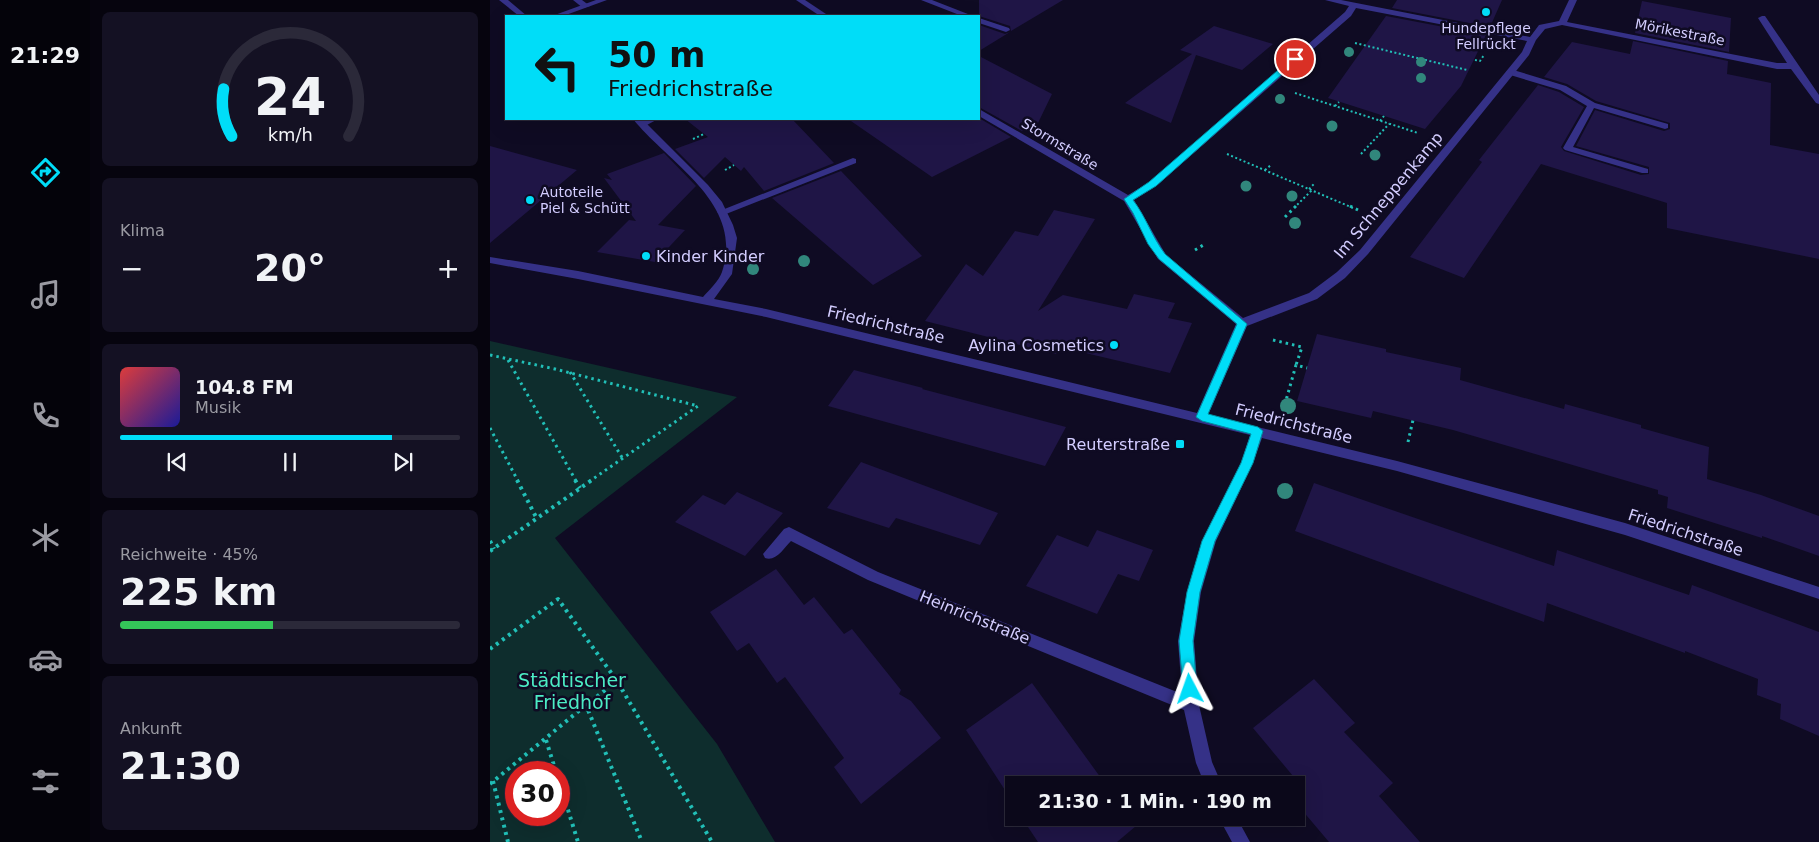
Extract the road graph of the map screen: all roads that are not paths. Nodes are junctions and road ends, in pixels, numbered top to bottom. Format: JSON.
{"nodes":[{"id":1,"x":503,"y":0,"type":"edge"},
{"id":2,"x":577,"y":0,"type":"edge"},
{"id":3,"x":603,"y":0,"type":"edge"},
{"id":4,"x":800,"y":0,"type":"edge"},
{"id":5,"x":925,"y":0,"type":"edge"},
{"id":6,"x":1329,"y":0,"type":"edge"},
{"id":7,"x":1573,"y":0,"type":"edge"},
{"id":8,"x":1354,"y":5,"type":"junction"},
{"id":9,"x":586,"y":6,"type":"junction"},
{"id":10,"x":959,"y":12,"type":"junction"},
{"id":11,"x":522,"y":15,"type":"edge"},
{"id":12,"x":559,"y":15,"type":"edge"},
{"id":13,"x":823,"y":15,"type":"edge"},
{"id":14,"x":952,"y":15,"type":"edge"},
{"id":15,"x":966,"y":15,"type":"edge"},
{"id":16,"x":1762,"y":18,"type":"dead end"},
{"id":17,"x":980,"y":20,"type":"edge"},
{"id":18,"x":1562,"y":23,"type":"junction"},
{"id":19,"x":1006,"y":30,"type":"dead end"},
{"id":20,"x":1532,"y":40,"type":"junction"},
{"id":21,"x":1793,"y":66,"type":"junction"},
{"id":22,"x":1510,"y":72,"type":"junction"},
{"id":23,"x":1819,"y":101,"type":"edge"},
{"id":24,"x":1592,"y":105,"type":"junction"},
{"id":25,"x":980,"y":113,"type":"edge"},
{"id":26,"x":639,"y":121,"type":"edge"},
{"id":27,"x":1665,"y":126,"type":"dead end"},
{"id":28,"x":853,"y":162,"type":"dead end"},
{"id":29,"x":1645,"y":171,"type":"dead end"},
{"id":30,"x":1128,"y":199,"type":"junction"},
{"id":31,"x":722,"y":212,"type":"junction"},
{"id":32,"x":490,"y":260,"type":"edge"},
{"id":33,"x":706,"y":301,"type":"junction"},
{"id":34,"x":1240,"y":328,"type":"junction"},
{"id":35,"x":1202,"y":417,"type":"junction"},
{"id":36,"x":1258,"y":431,"type":"junction"},
{"id":37,"x":770,"y":554,"type":"dead end"},
{"id":38,"x":1819,"y":593,"type":"edge"},
{"id":39,"x":1191,"y":705,"type":"junction"},
{"id":40,"x":1210,"y":776,"type":"edge"},
{"id":41,"x":1232,"y":826,"type":"edge"},
{"id":42,"x":1241,"y":842,"type":"edge"}],
"edges":[{"from":1,"to":11,"type":"street"},
{"from":2,"to":9,"type":"street"},
{"from":3,"to":9,"type":"street"},
{"from":4,"to":13,"type":"street"},
{"from":5,"to":10,"type":"street"},
{"from":6,"to":8,"type":"street"},
{"from":7,"to":18,"type":"street"},
{"from":8,"to":20,"type":"street"},
{"from":8,"to":30,"type":"street"},
{"from":9,"to":12,"type":"street"},
{"from":10,"to":14,"type":"street"},
{"from":10,"to":15,"type":"street"},
{"from":16,"to":21,"type":"street"},
{"from":17,"to":19,"type":"street"},
{"from":18,"to":20,"type":"street","name":"Im Schneppenkamp"},
{"from":18,"to":21,"type":"street","name":"Mörikestraße"},
{"from":20,"to":22,"type":"street","name":"Im Schneppenkamp"},
{"from":21,"to":23,"type":"street"},
{"from":22,"to":24,"type":"street"},
{"from":22,"to":34,"type":"street","name":"Im Schneppenkamp"},
{"from":24,"to":27,"type":"street"},
{"from":24,"to":29,"type":"street"},
{"from":25,"to":30,"type":"street","name":"Stormstraße"},
{"from":26,"to":31,"type":"street"},
{"from":28,"to":31,"type":"street"},
{"from":30,"to":34,"type":"street"},
{"from":31,"to":33,"type":"street"},
{"from":32,"to":33,"type":"street","name":"Friedrichstraße"},
{"from":33,"to":35,"type":"street","name":"Friedrichstraße"},
{"from":34,"to":35,"type":"street"},
{"from":35,"to":36,"type":"street","name":"Friedrichstraße"},
{"from":36,"to":38,"type":"street","name":"Friedrichstraße"},
{"from":36,"to":39,"type":"street"},
{"from":37,"to":39,"type":"street","name":"Heinrichstraße"},
{"from":39,"to":40,"type":"street"},
{"from":41,"to":42,"type":"street"}]}
